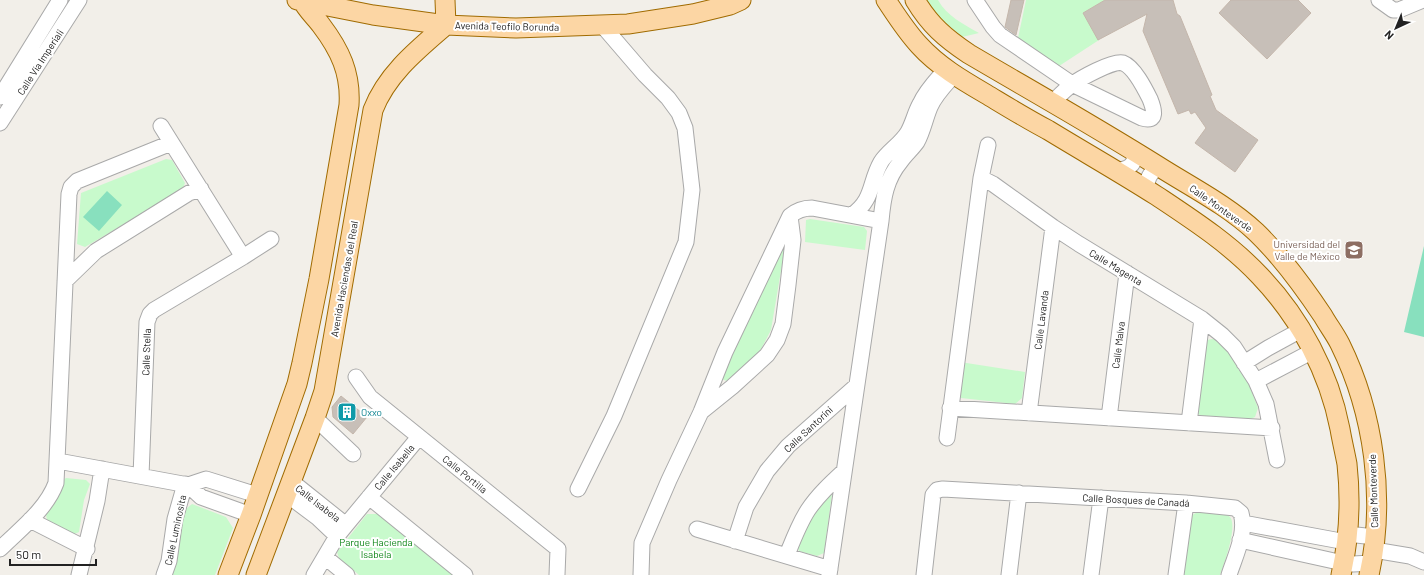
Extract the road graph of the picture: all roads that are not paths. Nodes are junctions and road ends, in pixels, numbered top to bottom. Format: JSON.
{"nodes":[{"id":1,"x":60,"y":0,"type":"edge"},
{"id":2,"x":79,"y":0,"type":"edge"},
{"id":3,"x":445,"y":0,"type":"edge"},
{"id":4,"x":685,"y":0,"type":"edge"},
{"id":5,"x":718,"y":0,"type":"edge"},
{"id":6,"x":739,"y":0,"type":"edge"},
{"id":7,"x":886,"y":0,"type":"edge"},
{"id":8,"x":915,"y":0,"type":"edge"},
{"id":9,"x":975,"y":0,"type":"edge"},
{"id":10,"x":1379,"y":0,"type":"edge"},
{"id":11,"x":1423,"y":0,"type":"edge"},
{"id":12,"x":300,"y":1,"type":"edge"},
{"id":13,"x":446,"y":24,"type":"junction"},
{"id":14,"x":602,"y":25,"type":"junction"},
{"id":15,"x":950,"y":72,"type":"junction"},
{"id":16,"x":1072,"y":84,"type":"junction"},
{"id":17,"x":0,"y":97,"type":"edge"},
{"id":18,"x":1053,"y":103,"type":"junction"},
{"id":19,"x":0,"y":123,"type":"edge"},
{"id":20,"x":161,"y":126,"type":"dead end"},
{"id":21,"x":171,"y":143,"type":"junction"},
{"id":22,"x":988,"y":146,"type":"dead end"},
{"id":23,"x":1133,"y":149,"type":"junction"},
{"id":24,"x":1159,"y":166,"type":"junction"},
{"id":25,"x":1117,"y":171,"type":"junction"},
{"id":26,"x":981,"y":178,"type":"junction"},
{"id":27,"x":201,"y":189,"type":"junction"},
{"id":28,"x":1147,"y":190,"type":"junction"},
{"id":29,"x":852,"y":215,"type":"junction"},
{"id":30,"x":790,"y":216,"type":"junction"},
{"id":31,"x":881,"y":221,"type":"junction"},
{"id":32,"x":1053,"y":228,"type":"junction"},
{"id":33,"x":271,"y":239,"type":"dead end"},
{"id":34,"x":243,"y":257,"type":"junction"},
{"id":35,"x":1127,"y":273,"type":"junction"},
{"id":36,"x":319,"y":279,"type":"junction"},
{"id":37,"x":66,"y":281,"type":"junction"},
{"id":38,"x":343,"y":284,"type":"junction"},
{"id":39,"x":1202,"y":319,"type":"junction"},
{"id":40,"x":1301,"y":330,"type":"junction"},
{"id":41,"x":1313,"y":350,"type":"junction"},
{"id":42,"x":1244,"y":363,"type":"junction"},
{"id":43,"x":356,"y":377,"type":"dead end"},
{"id":44,"x":1256,"y":381,"type":"junction"},
{"id":45,"x":856,"y":386,"type":"junction"},
{"id":46,"x":950,"y":408,"type":"junction"},
{"id":47,"x":701,"y":412,"type":"junction"},
{"id":48,"x":1029,"y":413,"type":"junction"},
{"id":49,"x":315,"y":418,"type":"junction"},
{"id":50,"x":1109,"y":418,"type":"junction"},
{"id":51,"x":1189,"y":423,"type":"junction"},
{"id":52,"x":1272,"y":428,"type":"junction"},
{"id":53,"x":419,"y":437,"type":"junction"},
{"id":54,"x":947,"y":438,"type":"dead end"},
{"id":55,"x":353,"y":454,"type":"dead end"},
{"id":56,"x":1277,"y":460,"type":"dead end"},
{"id":57,"x":58,"y":461,"type":"junction"},
{"id":58,"x":102,"y":469,"type":"junction"},
{"id":59,"x":844,"y":471,"type":"junction"},
{"id":60,"x":142,"y":476,"type":"junction"},
{"id":61,"x":186,"y":485,"type":"junction"},
{"id":62,"x":225,"y":485,"type":"junction"},
{"id":63,"x":288,"y":488,"type":"junction"},
{"id":64,"x":578,"y":489,"type":"dead end"},
{"id":65,"x":1019,"y":493,"type":"junction"},
{"id":66,"x":257,"y":496,"type":"junction"},
{"id":67,"x":369,"y":497,"type":"junction"},
{"id":68,"x":1100,"y":498,"type":"junction"},
{"id":69,"x":1186,"y":503,"type":"junction"},
{"id":70,"x":219,"y":504,"type":"junction"},
{"id":71,"x":251,"y":515,"type":"junction"},
{"id":72,"x":30,"y":520,"type":"junction"},
{"id":73,"x":1242,"y":523,"type":"junction"},
{"id":74,"x":696,"y":529,"type":"dead end"},
{"id":75,"x":342,"y":530,"type":"junction"},
{"id":76,"x":1347,"y":538,"type":"junction"},
{"id":77,"x":1240,"y":540,"type":"junction"},
{"id":78,"x":735,"y":541,"type":"junction"},
{"id":79,"x":0,"y":548,"type":"edge"},
{"id":80,"x":86,"y":549,"type":"junction"},
{"id":81,"x":787,"y":556,"type":"junction"},
{"id":82,"x":1372,"y":556,"type":"edge"},
{"id":83,"x":325,"y":557,"type":"junction"},
{"id":84,"x":1424,"y":562,"type":"edge"},
{"id":85,"x":1342,"y":569,"type":"edge"},
{"id":86,"x":829,"y":572,"type":"edge"},
{"id":87,"x":79,"y":575,"type":"edge"},
{"id":88,"x":164,"y":575,"type":"edge"},
{"id":89,"x":228,"y":575,"type":"edge"},
{"id":90,"x":256,"y":575,"type":"edge"},
{"id":91,"x":314,"y":575,"type":"edge"},
{"id":92,"x":347,"y":575,"type":"edge"},
{"id":93,"x":465,"y":575,"type":"edge"},
{"id":94,"x":557,"y":575,"type":"edge"},
{"id":95,"x":641,"y":575,"type":"edge"},
{"id":96,"x":924,"y":575,"type":"edge"},
{"id":97,"x":1009,"y":575,"type":"edge"},
{"id":98,"x":1091,"y":575,"type":"edge"},
{"id":99,"x":1176,"y":575,"type":"edge"},
{"id":100,"x":1229,"y":575,"type":"edge"}],
"edges":[{"from":1,"to":17,"type":"street","name":"Calle Vía Imperiali"},
{"from":2,"to":19,"type":"street","name":"Calle Vía Imperiali"},
{"from":3,"to":13,"type":"main road"},
{"from":4,"to":5,"type":"main road"},
{"from":6,"to":14,"type":"main road","name":"Avenida Teofilo Borunda"},
{"from":7,"to":15,"type":"main road"},
{"from":8,"to":18,"type":"main road","name":"Calle Monteverde"},
{"from":9,"to":16,"type":"street"},
{"from":10,"to":11,"type":"street"},
{"from":12,"to":13,"type":"main road","name":"Avenida Teofilo Borunda"},
{"from":12,"to":36,"type":"main road"},
{"from":13,"to":14,"type":"main road","name":"Avenida Teofilo Borunda"},
{"from":13,"to":38,"type":"main road","name":"Avenida Haciendas del Real"},
{"from":14,"to":64,"type":"street"},
{"from":15,"to":25,"type":"main road"},
{"from":15,"to":29,"type":"street"},
{"from":15,"to":31,"type":"street"},
{"from":16,"to":16,"type":"street"},
{"from":16,"to":18,"type":"street"},
{"from":18,"to":23,"type":"main road","name":"Calle Monteverde"},
{"from":20,"to":21,"type":"street"},
{"from":21,"to":27,"type":"street"},
{"from":21,"to":37,"type":"street"},
{"from":22,"to":26,"type":"street"},
{"from":23,"to":24,"type":"main road","name":"Calle Monteverde"},
{"from":23,"to":25,"type":"street"},
{"from":24,"to":28,"type":"street"},
{"from":24,"to":82,"type":"main road","name":"Calle Monteverde"},
{"from":25,"to":28,"type":"main road"},
{"from":26,"to":32,"type":"street","name":"Calle Magenta"},
{"from":26,"to":46,"type":"street"},
{"from":27,"to":34,"type":"street"},
{"from":27,"to":37,"type":"street"},
{"from":28,"to":40,"type":"main road"},
{"from":29,"to":30,"type":"street"},
{"from":29,"to":31,"type":"street"},
{"from":30,"to":47,"type":"street"},
{"from":30,"to":47,"type":"street"},
{"from":31,"to":45,"type":"street"},
{"from":32,"to":35,"type":"street","name":"Calle Magenta"},
{"from":32,"to":48,"type":"street","name":"Calle Lavanda"},
{"from":33,"to":34,"type":"street","name":"Calle Stella"},
{"from":34,"to":60,"type":"street","name":"Calle Stella"},
{"from":35,"to":39,"type":"street","name":"Calle Magenta"},
{"from":35,"to":50,"type":"street","name":"Calle Malva"},
{"from":36,"to":38,"type":"main road"},
{"from":36,"to":66,"type":"main road"},
{"from":37,"to":57,"type":"street"},
{"from":38,"to":49,"type":"main road","name":"Avenida Haciendas del Real"},
{"from":39,"to":42,"type":"street","name":"Calle Magenta"},
{"from":39,"to":51,"type":"street"},
{"from":40,"to":41,"type":"main road"},
{"from":40,"to":42,"type":"street"},
{"from":41,"to":44,"type":"street"},
{"from":41,"to":76,"type":"main road"},
{"from":42,"to":44,"type":"street","name":"Calle Magenta"},
{"from":43,"to":53,"type":"street","name":"Calle Portilla"},
{"from":44,"to":52,"type":"street","name":"Calle Magenta"},
{"from":45,"to":59,"type":"street"},
{"from":45,"to":78,"type":"street","name":"Calle Santorini"},
{"from":46,"to":48,"type":"street"},
{"from":46,"to":54,"type":"street"},
{"from":47,"to":95,"type":"street"},
{"from":48,"to":50,"type":"street"},
{"from":49,"to":55,"type":"street"},
{"from":49,"to":63,"type":"main road","name":"Avenida Haciendas del Real"},
{"from":50,"to":51,"type":"street"},
{"from":51,"to":52,"type":"street"},
{"from":52,"to":56,"type":"street","name":"Calle Magenta"},
{"from":53,"to":67,"type":"street","name":"Calle Isabella"},
{"from":53,"to":94,"type":"street","name":"Calle Portilla"},
{"from":57,"to":58,"type":"street"},
{"from":57,"to":72,"type":"street"},
{"from":58,"to":60,"type":"street"},
{"from":58,"to":80,"type":"street"},
{"from":59,"to":81,"type":"street"},
{"from":59,"to":86,"type":"street"},
{"from":60,"to":61,"type":"street"},
{"from":61,"to":62,"type":"street"},
{"from":61,"to":70,"type":"street"},
{"from":61,"to":88,"type":"street","name":"Calle Luminosita"},
{"from":62,"to":66,"type":"street"},
{"from":62,"to":70,"type":"street"},
{"from":63,"to":75,"type":"street","name":"Calle Isabela"},
{"from":63,"to":90,"type":"main road","name":"Avenida Haciendas del Real"},
{"from":65,"to":68,"type":"street","name":"Calle Bosques de Canadá"},
{"from":65,"to":96,"type":"street","name":"Calle Bosques de Canadá"},
{"from":65,"to":97,"type":"street"},
{"from":66,"to":71,"type":"main road"},
{"from":67,"to":75,"type":"street","name":"Calle Isabella"},
{"from":67,"to":93,"type":"street","name":"Calle Isabella"},
{"from":68,"to":69,"type":"street","name":"Calle Bosques de Canadá"},
{"from":68,"to":98,"type":"street"},
{"from":69,"to":73,"type":"street","name":"Calle Bosques de Canadá"},
{"from":69,"to":99,"type":"street"},
{"from":70,"to":71,"type":"street"},
{"from":71,"to":89,"type":"main road"},
{"from":72,"to":79,"type":"street"},
{"from":72,"to":80,"type":"street"},
{"from":73,"to":76,"type":"street"},
{"from":73,"to":77,"type":"street"},
{"from":74,"to":78,"type":"street"},
{"from":75,"to":83,"type":"street","name":"Calle Isabella"},
{"from":76,"to":82,"type":"street"},
{"from":76,"to":85,"type":"main road"},
{"from":77,"to":85,"type":"street"},
{"from":77,"to":100,"type":"street"},
{"from":78,"to":81,"type":"street"},
{"from":80,"to":87,"type":"street"},
{"from":81,"to":86,"type":"street"},
{"from":82,"to":84,"type":"street"},
{"from":82,"to":85,"type":"street"},
{"from":83,"to":91,"type":"street","name":"Calle Isabella"},
{"from":83,"to":92,"type":"street"}]}
